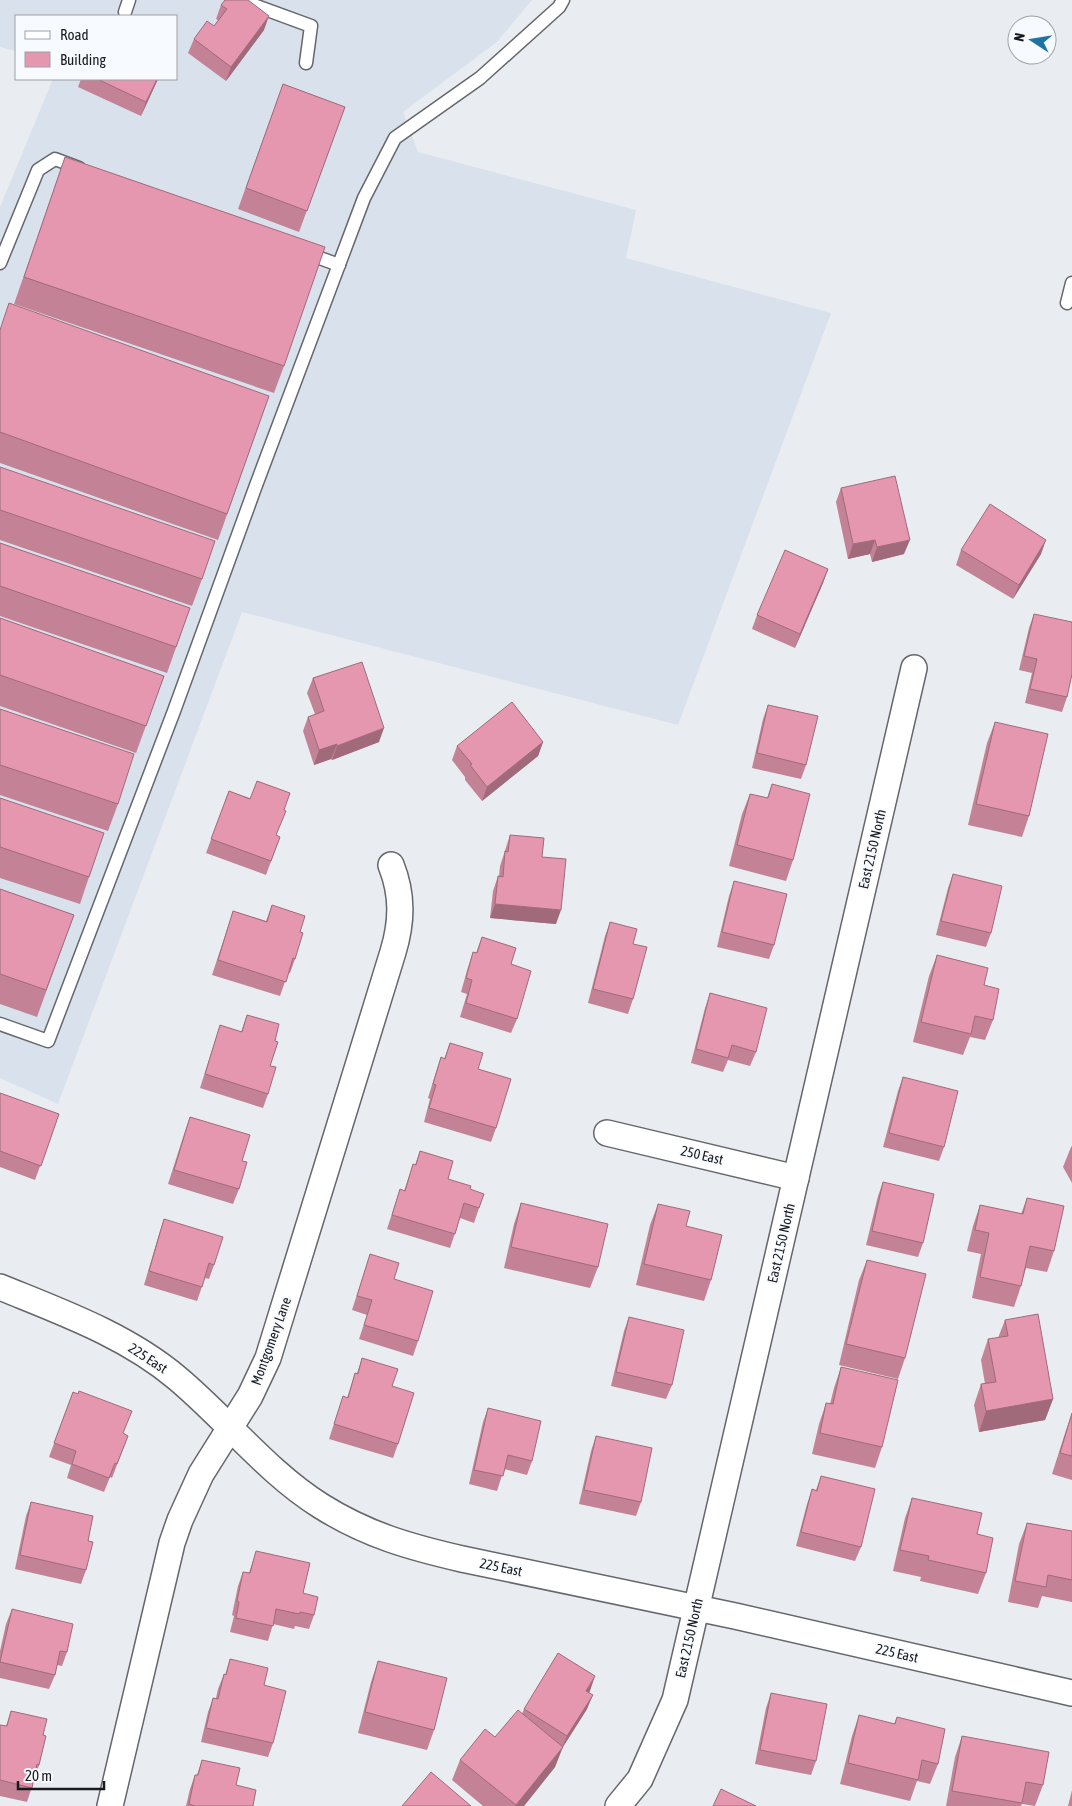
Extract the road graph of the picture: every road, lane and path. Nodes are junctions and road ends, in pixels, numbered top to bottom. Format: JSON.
{"nodes":[{"id":1,"x":240,"y":0,"type":"edge"},
{"id":2,"x":563,"y":0,"type":"edge"},
{"id":3,"x":306,"y":63,"type":"dead end"},
{"id":4,"x":92,"y":173,"type":"edge"},
{"id":5,"x":293,"y":248,"type":"edge"},
{"id":6,"x":0,"y":263,"type":"edge"},
{"id":7,"x":338,"y":265,"type":"junction"},
{"id":8,"x":1072,"y":283,"type":"edge"},
{"id":9,"x":1067,"y":303,"type":"dead end"},
{"id":10,"x":914,"y":668,"type":"dead end"},
{"id":11,"x":391,"y":866,"type":"dead end"},
{"id":12,"x":0,"y":1024,"type":"edge"},
{"id":13,"x":607,"y":1133,"type":"dead end"},
{"id":14,"x":796,"y":1178,"type":"junction"},
{"id":15,"x":0,"y":1287,"type":"edge"},
{"id":16,"x":231,"y":1428,"type":"junction"},
{"id":17,"x":696,"y":1608,"type":"junction"},
{"id":18,"x":1072,"y":1692,"type":"edge"},
{"id":19,"x":110,"y":1806,"type":"edge"},
{"id":20,"x":618,"y":1806,"type":"edge"}],
"edges":[{"from":1,"to":3,"type":"lane"},
{"from":2,"to":7,"type":"lane"},
{"from":4,"to":6,"type":"lane"},
{"from":5,"to":7,"type":"lane"},
{"from":7,"to":12,"type":"lane"},
{"from":8,"to":9,"type":"lane"},
{"from":10,"to":14,"type":"street","name":"East 2150 North"},
{"from":11,"to":16,"type":"street","name":"Montgomery Lane"},
{"from":13,"to":14,"type":"street","name":"250 East"},
{"from":14,"to":17,"type":"street","name":"East 2150 North"},
{"from":15,"to":16,"type":"street","name":"225 East"},
{"from":16,"to":17,"type":"street","name":"225 East"},
{"from":16,"to":19,"type":"street","name":"Montgomery Lane"},
{"from":17,"to":18,"type":"street","name":"225 East"},
{"from":17,"to":20,"type":"street","name":"East 2150 North"}]}
